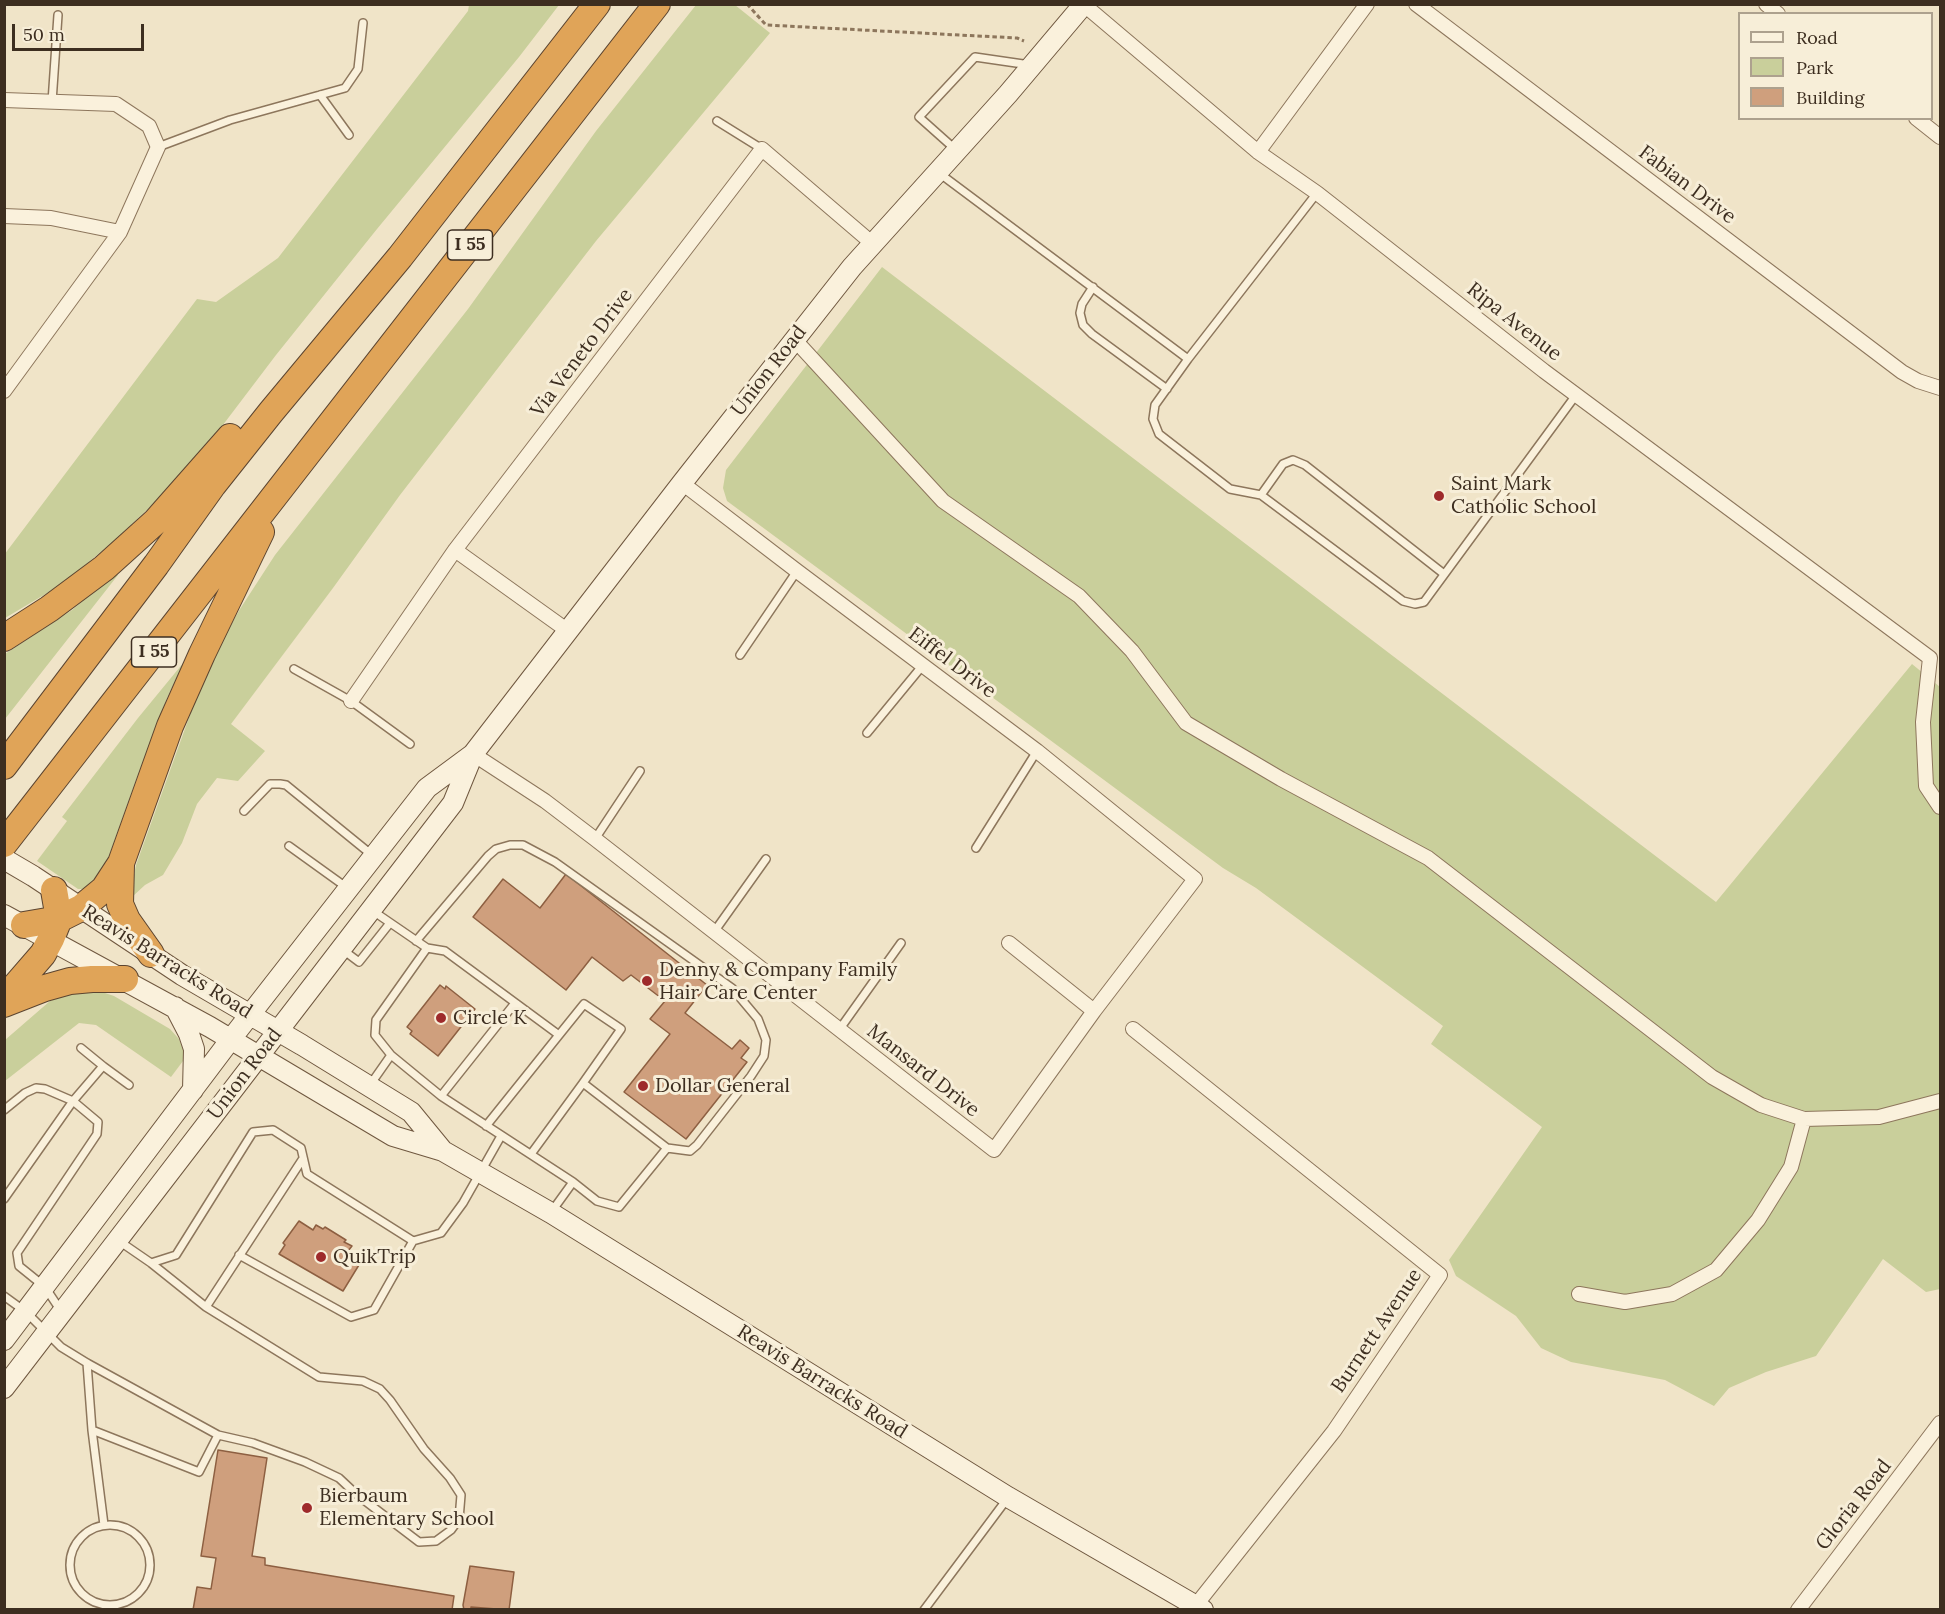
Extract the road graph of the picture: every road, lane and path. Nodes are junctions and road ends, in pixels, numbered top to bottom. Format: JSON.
{"nodes":[{"id":1,"x":597,"y":4,"type":"edge"},
{"id":2,"x":657,"y":4,"type":"edge"},
{"id":3,"x":747,"y":4,"type":"edge"},
{"id":4,"x":1367,"y":4,"type":"edge"},
{"id":5,"x":1416,"y":4,"type":"edge"},
{"id":6,"x":1084,"y":5,"type":"edge"},
{"id":7,"x":58,"y":15,"type":"dead end"},
{"id":8,"x":363,"y":23,"type":"dead end"},
{"id":9,"x":1024,"y":42,"type":"dead end"},
{"id":10,"x":1032,"y":66,"type":"junction"},
{"id":11,"x":320,"y":95,"type":"junction"},
{"id":12,"x":4,"y":100,"type":"edge"},
{"id":13,"x":52,"y":102,"type":"junction"},
{"id":14,"x":1919,"y":120,"type":"edge"},
{"id":15,"x":717,"y":121,"type":"dead end"},
{"id":16,"x":349,"y":135,"type":"dead end"},
{"id":17,"x":1941,"y":137,"type":"edge"},
{"id":18,"x":158,"y":147,"type":"junction"},
{"id":19,"x":762,"y":149,"type":"junction"},
{"id":20,"x":957,"y":150,"type":"junction"},
{"id":21,"x":1258,"y":152,"type":"junction"},
{"id":22,"x":937,"y":172,"type":"junction"},
{"id":23,"x":1317,"y":193,"type":"junction"},
{"id":24,"x":4,"y":216,"type":"edge"},
{"id":25,"x":120,"y":232,"type":"junction"},
{"id":26,"x":873,"y":244,"type":"junction"},
{"id":27,"x":1093,"y":287,"type":"junction"},
{"id":28,"x":794,"y":339,"type":"junction"},
{"id":29,"x":1188,"y":359,"type":"junction"},
{"id":30,"x":1167,"y":388,"type":"junction"},
{"id":31,"x":1941,"y":388,"type":"edge"},
{"id":32,"x":4,"y":391,"type":"edge"},
{"id":33,"x":1576,"y":395,"type":"junction"},
{"id":34,"x":271,"y":412,"type":"junction"},
{"id":35,"x":682,"y":483,"type":"junction"},
{"id":36,"x":283,"y":486,"type":"junction"},
{"id":37,"x":1261,"y":495,"type":"junction"},
{"id":38,"x":455,"y":550,"type":"junction"},
{"id":39,"x":797,"y":571,"type":"junction"},
{"id":40,"x":1444,"y":574,"type":"junction"},
{"id":41,"x":568,"y":631,"type":"junction"},
{"id":42,"x":4,"y":638,"type":"edge"},
{"id":43,"x":740,"y":655,"type":"dead end"},
{"id":44,"x":1936,"y":658,"type":"edge"},
{"id":45,"x":923,"y":665,"type":"junction"},
{"id":46,"x":294,"y":669,"type":"dead end"},
{"id":47,"x":351,"y":701,"type":"junction"},
{"id":48,"x":867,"y":733,"type":"dead end"},
{"id":49,"x":410,"y":744,"type":"dead end"},
{"id":50,"x":1037,"y":751,"type":"junction"},
{"id":51,"x":473,"y":754,"type":"junction"},
{"id":52,"x":4,"y":766,"type":"edge"},
{"id":53,"x":640,"y":771,"type":"dead end"},
{"id":54,"x":1941,"y":807,"type":"edge"},
{"id":55,"x":244,"y":811,"type":"dead end"},
{"id":56,"x":595,"y":839,"type":"junction"},
{"id":57,"x":4,"y":844,"type":"edge"},
{"id":58,"x":289,"y":846,"type":"dead end"},
{"id":59,"x":976,"y":848,"type":"dead end"},
{"id":60,"x":374,"y":857,"type":"junction"},
{"id":61,"x":4,"y":859,"type":"edge"},
{"id":62,"x":766,"y":859,"type":"dead end"},
{"id":63,"x":122,"y":862,"type":"junction"},
{"id":64,"x":1195,"y":879,"type":"joint"},
{"id":65,"x":348,"y":889,"type":"junction"},
{"id":66,"x":54,"y":890,"type":"joint"},
{"id":67,"x":371,"y":910,"type":"junction"},
{"id":68,"x":14,"y":920,"type":"edge"},
{"id":69,"x":64,"y":922,"type":"junction"},
{"id":70,"x":390,"y":923,"type":"junction"},
{"id":71,"x":714,"y":932,"type":"junction"},
{"id":72,"x":416,"y":941,"type":"junction"},
{"id":73,"x":901,"y":943,"type":"dead end"},
{"id":74,"x":1009,"y":943,"type":"dead end"},
{"id":75,"x":427,"y":948,"type":"junction"},
{"id":76,"x":340,"y":949,"type":"junction"},
{"id":77,"x":151,"y":954,"type":"junction"},
{"id":78,"x":125,"y":979,"type":"junction"},
{"id":79,"x":4,"y":1002,"type":"edge"},
{"id":80,"x":515,"y":1003,"type":"junction"},
{"id":81,"x":175,"y":1007,"type":"junction"},
{"id":82,"x":1094,"y":1011,"type":"junction"},
{"id":83,"x":251,"y":1014,"type":"junction"},
{"id":84,"x":1133,"y":1029,"type":"dead end"},
{"id":85,"x":839,"y":1030,"type":"junction"},
{"id":86,"x":278,"y":1031,"type":"junction"},
{"id":87,"x":559,"y":1035,"type":"junction"},
{"id":88,"x":231,"y":1040,"type":"junction"},
{"id":89,"x":81,"y":1048,"type":"dead end"},
{"id":90,"x":391,"y":1055,"type":"junction"},
{"id":91,"x":259,"y":1056,"type":"junction"},
{"id":92,"x":103,"y":1066,"type":"junction"},
{"id":93,"x":583,"y":1083,"type":"junction"},
{"id":94,"x":129,"y":1085,"type":"dead end"},
{"id":95,"x":370,"y":1086,"type":"junction"},
{"id":96,"x":193,"y":1091,"type":"junction"},
{"id":97,"x":441,"y":1096,"type":"junction"},
{"id":98,"x":73,"y":1101,"type":"junction"},
{"id":99,"x":1941,"y":1101,"type":"edge"},
{"id":100,"x":4,"y":1110,"type":"edge"},
{"id":101,"x":1804,"y":1119,"type":"junction"},
{"id":102,"x":486,"y":1126,"type":"junction"},
{"id":103,"x":501,"y":1136,"type":"junction"},
{"id":104,"x":667,"y":1148,"type":"junction"},
{"id":105,"x":443,"y":1150,"type":"junction"},
{"id":106,"x":531,"y":1154,"type":"junction"},
{"id":107,"x":302,"y":1160,"type":"junction"},
{"id":108,"x":481,"y":1173,"type":"junction"},
{"id":109,"x":573,"y":1182,"type":"junction"},
{"id":110,"x":4,"y":1199,"type":"edge"},
{"id":111,"x":551,"y":1213,"type":"junction"},
{"id":112,"x":119,"y":1241,"type":"junction"},
{"id":113,"x":413,"y":1241,"type":"junction"},
{"id":114,"x":239,"y":1256,"type":"junction"},
{"id":115,"x":151,"y":1263,"type":"junction"},
{"id":116,"x":45,"y":1287,"type":"junction"},
{"id":117,"x":1579,"y":1294,"type":"dead end"},
{"id":118,"x":4,"y":1296,"type":"edge"},
{"id":119,"x":206,"y":1307,"type":"junction"},
{"id":120,"x":26,"y":1312,"type":"junction"},
{"id":121,"x":63,"y":1313,"type":"junction"},
{"id":122,"x":47,"y":1333,"type":"junction"},
{"id":123,"x":4,"y":1340,"type":"edge"},
{"id":124,"x":87,"y":1363,"type":"junction"},
{"id":125,"x":4,"y":1388,"type":"edge"},
{"id":126,"x":1941,"y":1423,"type":"edge"},
{"id":127,"x":92,"y":1430,"type":"junction"},
{"id":128,"x":218,"y":1435,"type":"junction"},
{"id":129,"x":1008,"y":1497,"type":"junction"},
{"id":130,"x":104,"y":1525,"type":"junction"},
{"id":131,"x":118,"y":1607,"type":"edge"},
{"id":132,"x":1199,"y":1607,"type":"edge"},
{"id":133,"x":924,"y":1610,"type":"edge"},
{"id":134,"x":1798,"y":1610,"type":"edge"}],
"edges":[{"from":1,"to":34,"type":"highway","number":"I 55"},
{"from":2,"to":36,"type":"highway","number":"I 55"},
{"from":3,"to":9,"type":"path"},
{"from":4,"to":21,"type":"street"},
{"from":5,"to":31,"type":"street","name":"Fabian Drive"},
{"from":6,"to":10,"type":"main road","name":"Union Road"},
{"from":6,"to":21,"type":"street","name":"Ripa Avenue"},
{"from":7,"to":13,"type":"lane"},
{"from":8,"to":11,"type":"lane"},
{"from":10,"to":20,"type":"main road","name":"Union Road"},
{"from":10,"to":20,"type":"lane"},
{"from":11,"to":16,"type":"lane"},
{"from":11,"to":18,"type":"lane"},
{"from":12,"to":13,"type":"street"},
{"from":13,"to":18,"type":"street"},
{"from":14,"to":17,"type":"street"},
{"from":15,"to":19,"type":"lane"},
{"from":18,"to":25,"type":"street"},
{"from":19,"to":26,"type":"street"},
{"from":19,"to":38,"type":"street","name":"Via Veneto Drive"},
{"from":20,"to":22,"type":"main road","name":"Union Road"},
{"from":21,"to":23,"type":"street","name":"Ripa Avenue"},
{"from":22,"to":26,"type":"main road","name":"Union Road"},
{"from":22,"to":27,"type":"lane"},
{"from":23,"to":29,"type":"lane"},
{"from":23,"to":33,"type":"street","name":"Ripa Avenue"},
{"from":24,"to":25,"type":"street"},
{"from":25,"to":32,"type":"street"},
{"from":26,"to":28,"type":"main road","name":"Union Road"},
{"from":27,"to":29,"type":"lane"},
{"from":27,"to":30,"type":"lane"},
{"from":28,"to":35,"type":"main road","name":"Union Road"},
{"from":28,"to":101,"type":"street"},
{"from":29,"to":30,"type":"lane"},
{"from":30,"to":37,"type":"lane"},
{"from":33,"to":40,"type":"lane"},
{"from":33,"to":44,"type":"street","name":"Ripa Avenue"},
{"from":34,"to":42,"type":"highway"},
{"from":34,"to":52,"type":"highway","number":"I 55"},
{"from":35,"to":39,"type":"street","name":"Eiffel Drive"},
{"from":35,"to":41,"type":"main road","name":"Union Road"},
{"from":36,"to":57,"type":"highway","number":"I 55"},
{"from":36,"to":63,"type":"highway"},
{"from":37,"to":40,"type":"lane"},
{"from":37,"to":40,"type":"lane"},
{"from":38,"to":41,"type":"street"},
{"from":38,"to":47,"type":"street","name":"Via Veneto Drive"},
{"from":39,"to":43,"type":"lane"},
{"from":39,"to":45,"type":"street","name":"Eiffel Drive"},
{"from":41,"to":51,"type":"main road","name":"Union Road"},
{"from":44,"to":54,"type":"street"},
{"from":45,"to":48,"type":"lane"},
{"from":45,"to":50,"type":"street","name":"Eiffel Drive"},
{"from":46,"to":47,"type":"lane"},
{"from":47,"to":49,"type":"lane"},
{"from":50,"to":59,"type":"lane"},
{"from":50,"to":64,"type":"street","name":"Eiffel Drive"},
{"from":51,"to":56,"type":"street","name":"Mansard Drive"},
{"from":51,"to":60,"type":"main road","name":"Union Road"},
{"from":51,"to":67,"type":"main road","name":"Union Road"},
{"from":53,"to":56,"type":"lane"},
{"from":55,"to":60,"type":"lane"},
{"from":56,"to":71,"type":"street","name":"Mansard Drive"},
{"from":58,"to":65,"type":"lane"},
{"from":60,"to":65,"type":"main road","name":"Union Road"},
{"from":61,"to":66,"type":"main road"},
{"from":62,"to":71,"type":"lane"},
{"from":63,"to":69,"type":"highway"},
{"from":63,"to":77,"type":"highway"},
{"from":64,"to":82,"type":"street","name":"Mansard Drive"},
{"from":65,"to":83,"type":"main road","name":"Union Road"},
{"from":66,"to":69,"type":"highway"},
{"from":67,"to":70,"type":"lane"},
{"from":67,"to":76,"type":"main road","name":"Union Road"},
{"from":68,"to":69,"type":"highway"},
{"from":69,"to":77,"type":"main road","name":"Reavis Barracks Road"},
{"from":69,"to":78,"type":"main road","name":"Reavis Barracks Road"},
{"from":69,"to":79,"type":"highway"},
{"from":70,"to":72,"type":"lane"},
{"from":70,"to":76,"type":"lane"},
{"from":71,"to":85,"type":"street","name":"Mansard Drive"},
{"from":72,"to":75,"type":"lane"},
{"from":72,"to":104,"type":"lane"},
{"from":73,"to":85,"type":"lane"},
{"from":74,"to":82,"type":"street"},
{"from":75,"to":80,"type":"lane"},
{"from":75,"to":90,"type":"lane"},
{"from":76,"to":86,"type":"main road","name":"Union Road"},
{"from":77,"to":83,"type":"main road","name":"Reavis Barracks Road"},
{"from":78,"to":79,"type":"highway"},
{"from":78,"to":81,"type":"main road","name":"Reavis Barracks Road"},
{"from":80,"to":87,"type":"lane"},
{"from":80,"to":97,"type":"lane"},
{"from":81,"to":88,"type":"main road","name":"Reavis Barracks Road"},
{"from":81,"to":96,"type":"main road"},
{"from":82,"to":85,"type":"street","name":"Mansard Drive"},
{"from":83,"to":86,"type":"main road","name":"Reavis Barracks Road"},
{"from":83,"to":88,"type":"main road","name":"Union Road"},
{"from":84,"to":132,"type":"street","name":"Burnett Avenue"},
{"from":86,"to":91,"type":"main road","name":"Union Road"},
{"from":86,"to":95,"type":"main road","name":"Reavis Barracks Road"},
{"from":87,"to":93,"type":"lane"},
{"from":87,"to":102,"type":"lane"},
{"from":88,"to":91,"type":"main road","name":"Reavis Barracks Road"},
{"from":88,"to":96,"type":"main road","name":"Union Road"},
{"from":89,"to":92,"type":"lane"},
{"from":90,"to":95,"type":"lane"},
{"from":90,"to":97,"type":"lane"},
{"from":91,"to":105,"type":"main road","name":"Reavis Barracks Road"},
{"from":91,"to":112,"type":"main road","name":"Union Road"},
{"from":92,"to":94,"type":"lane"},
{"from":92,"to":98,"type":"lane"},
{"from":93,"to":104,"type":"lane"},
{"from":93,"to":106,"type":"lane"},
{"from":95,"to":105,"type":"main road","name":"Reavis Barracks Road"},
{"from":96,"to":116,"type":"main road","name":"Union Road"},
{"from":97,"to":102,"type":"lane"},
{"from":98,"to":100,"type":"lane"},
{"from":98,"to":110,"type":"lane"},
{"from":98,"to":116,"type":"lane"},
{"from":99,"to":101,"type":"street"},
{"from":101,"to":117,"type":"street"},
{"from":102,"to":103,"type":"lane"},
{"from":103,"to":106,"type":"lane"},
{"from":103,"to":108,"type":"lane"},
{"from":104,"to":109,"type":"lane"},
{"from":105,"to":108,"type":"main road","name":"Reavis Barracks Road"},
{"from":106,"to":109,"type":"lane"},
{"from":107,"to":113,"type":"lane"},
{"from":107,"to":114,"type":"lane"},
{"from":107,"to":115,"type":"lane"},
{"from":108,"to":111,"type":"main road","name":"Reavis Barracks Road"},
{"from":108,"to":113,"type":"lane"},
{"from":109,"to":111,"type":"lane"},
{"from":111,"to":129,"type":"main road","name":"Reavis Barracks Road"},
{"from":112,"to":115,"type":"lane"},
{"from":112,"to":121,"type":"main road","name":"Union Road"},
{"from":113,"to":114,"type":"lane"},
{"from":114,"to":119,"type":"lane"},
{"from":115,"to":119,"type":"lane"},
{"from":116,"to":120,"type":"main road","name":"Union Road"},
{"from":116,"to":121,"type":"lane"},
{"from":118,"to":120,"type":"lane"},
{"from":119,"to":128,"type":"lane"},
{"from":120,"to":122,"type":"lane"},
{"from":120,"to":123,"type":"main road","name":"Union Road"},
{"from":121,"to":122,"type":"main road","name":"Union Road"},
{"from":122,"to":124,"type":"lane"},
{"from":122,"to":125,"type":"main road","name":"Union Road"},
{"from":124,"to":127,"type":"lane"},
{"from":124,"to":128,"type":"lane"},
{"from":126,"to":134,"type":"street","name":"Gloria Road"},
{"from":127,"to":128,"type":"lane"},
{"from":127,"to":130,"type":"lane"},
{"from":129,"to":132,"type":"main road","name":"Reavis Barracks Road"},
{"from":129,"to":133,"type":"lane"},
{"from":130,"to":131,"type":"lane"},
{"from":130,"to":131,"type":"lane"}]}
